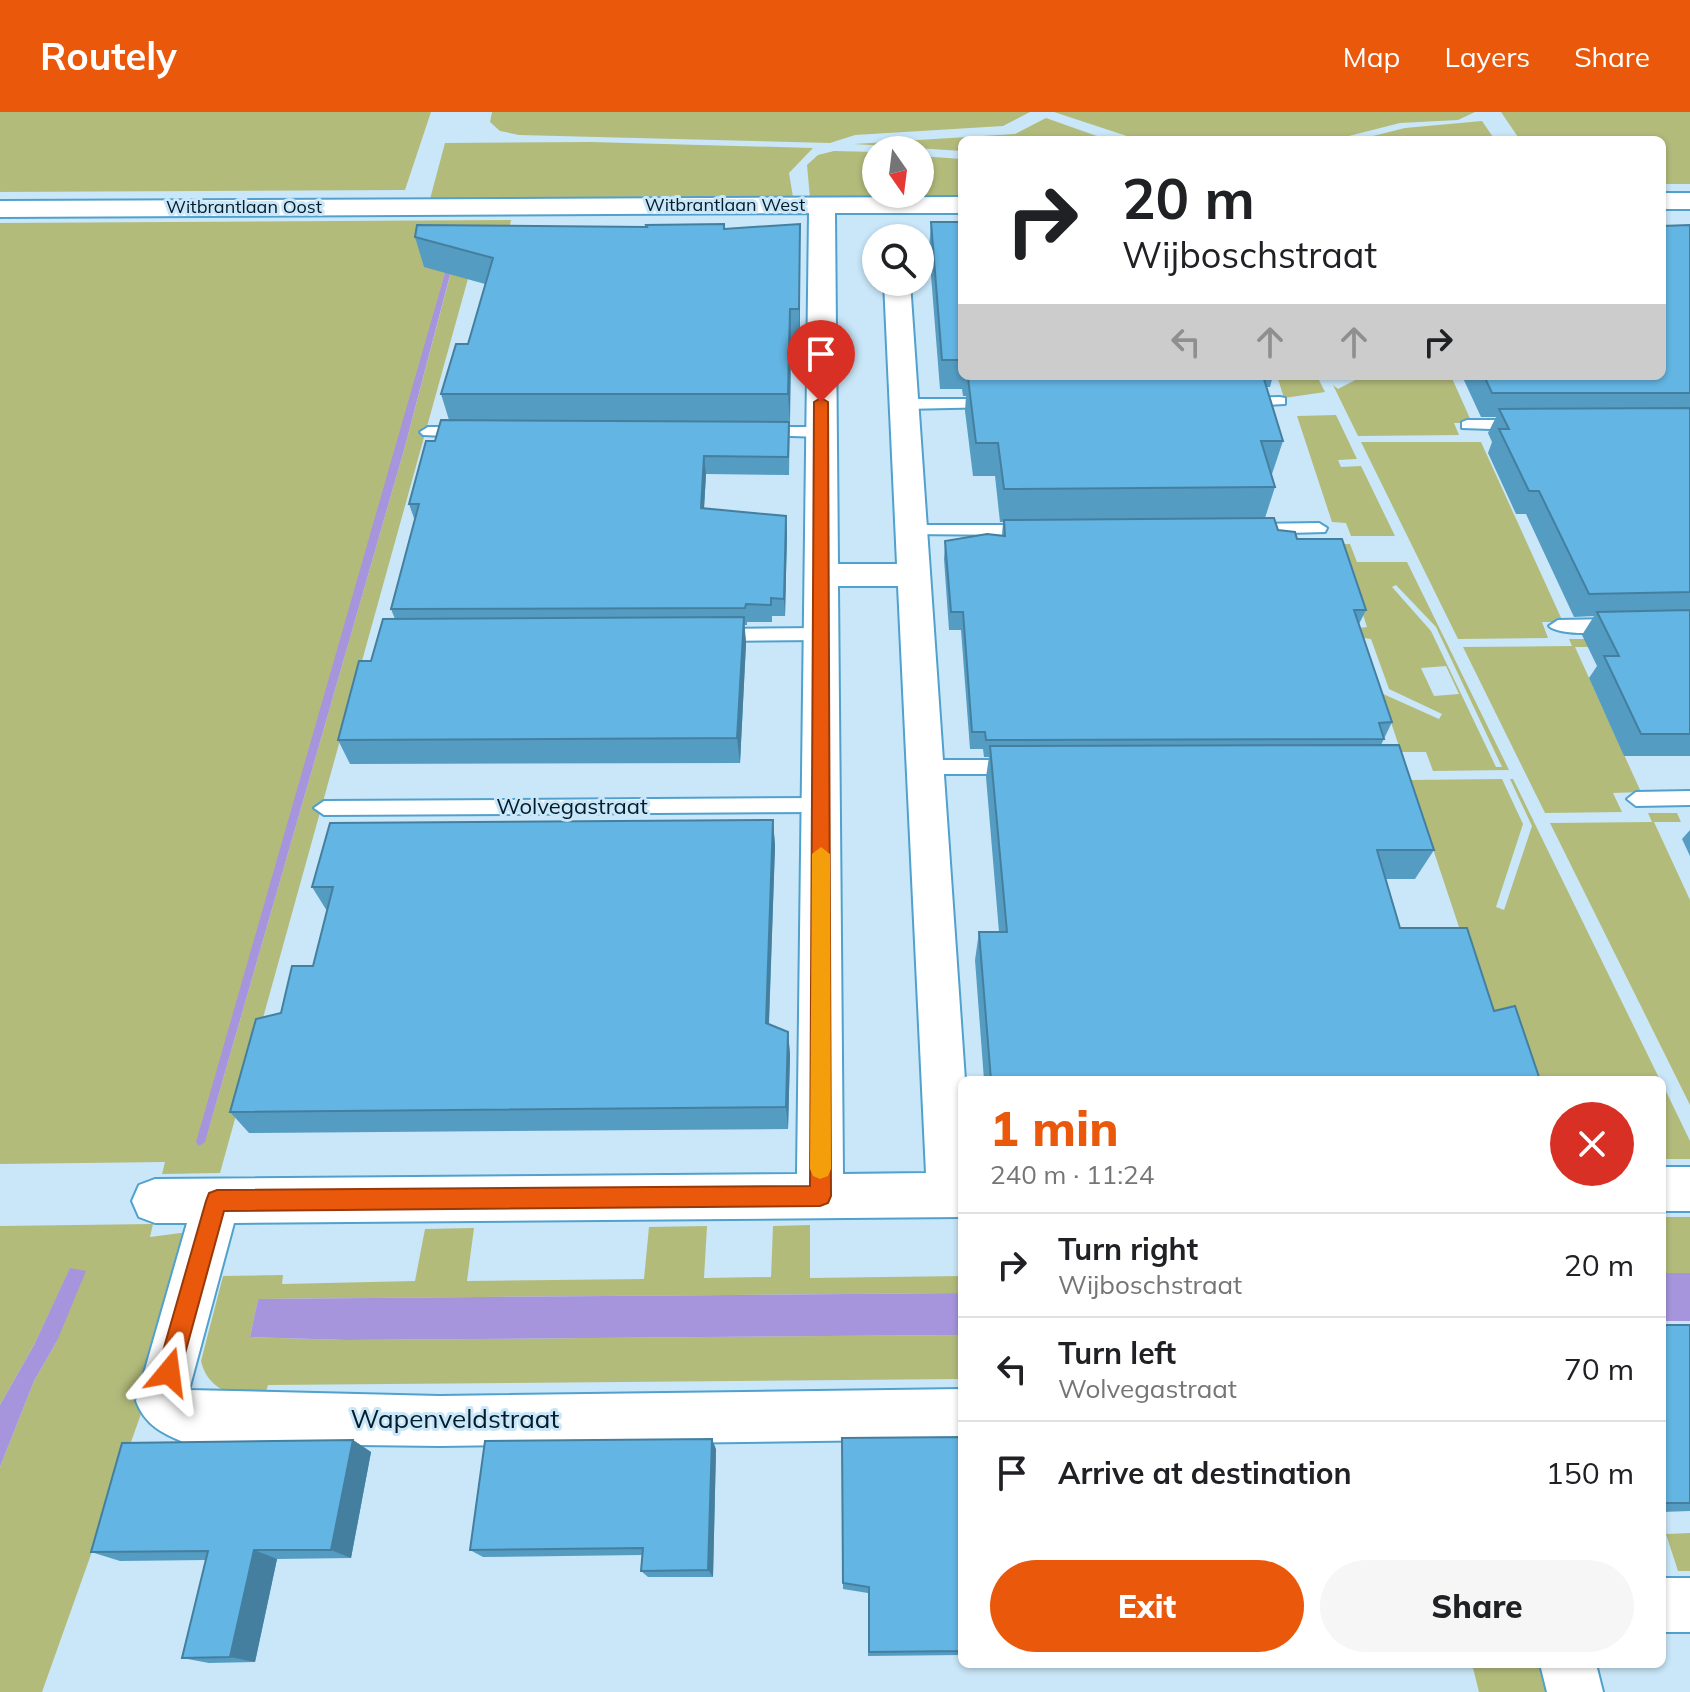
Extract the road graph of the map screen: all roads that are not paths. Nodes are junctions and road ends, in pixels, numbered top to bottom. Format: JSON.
{"nodes":[{"id":1,"x":1666,"y":201,"type":"edge"},
{"id":2,"x":1690,"y":201,"type":"edge"},
{"id":3,"x":822,"y":205,"type":"junction"},
{"id":4,"x":862,"y":205,"type":"edge"},
{"id":5,"x":934,"y":205,"type":"edge"},
{"id":6,"x":958,"y":205,"type":"edge"},
{"id":7,"x":489,"y":206,"type":"joint"},
{"id":8,"x":0,"y":209,"type":"edge"},
{"id":9,"x":898,"y":296,"type":"edge"},
{"id":10,"x":1280,"y":401,"type":"dead end"},
{"id":11,"x":1232,"y":402,"type":"edge"},
{"id":12,"x":1010,"y":403,"type":"edge"},
{"id":13,"x":904,"y":404,"type":"junction"},
{"id":14,"x":1467,"y":425,"type":"dead end"},
{"id":15,"x":1531,"y":425,"type":"edge"},
{"id":16,"x":428,"y":432,"type":"dead end"},
{"id":17,"x":476,"y":432,"type":"edge"},
{"id":18,"x":747,"y":432,"type":"edge"},
{"id":19,"x":821,"y":432,"type":"junction"},
{"id":20,"x":1319,"y":528,"type":"dead end"},
{"id":21,"x":1050,"y":529,"type":"edge"},
{"id":22,"x":1240,"y":529,"type":"edge"},
{"id":23,"x":912,"y":530,"type":"junction"},
{"id":24,"x":821,"y":575,"type":"junction"},
{"id":25,"x":914,"y":575,"type":"junction"},
{"id":26,"x":1631,"y":625,"type":"edge"},
{"id":27,"x":1558,"y":626,"type":"dead end"},
{"id":28,"x":821,"y":634,"type":"junction"},
{"id":29,"x":700,"y":635,"type":"edge"},
{"id":30,"x":927,"y":767,"type":"junction"},
{"id":31,"x":1037,"y":767,"type":"edge"},
{"id":32,"x":1690,"y":798,"type":"edge"},
{"id":33,"x":1636,"y":799,"type":"dead end"},
{"id":34,"x":821,"y":805,"type":"junction"},
{"id":35,"x":324,"y":808,"type":"dead end"},
{"id":36,"x":1666,"y":1189,"type":"edge"},
{"id":37,"x":1690,"y":1189,"type":"edge"},
{"id":38,"x":956,"y":1195,"type":"edge"},
{"id":39,"x":820,"y":1196,"type":"junction"},
{"id":40,"x":155,"y":1201,"type":"dead end"},
{"id":41,"x":217,"y":1201,"type":"junction"},
{"id":42,"x":958,"y":1414,"type":"edge"},
{"id":43,"x":1666,"y":1605,"type":"edge"},
{"id":44,"x":1690,"y":1605,"type":"edge"},
{"id":45,"x":1569,"y":1668,"type":"edge"},
{"id":46,"x":1575,"y":1692,"type":"edge"}],
"edges":[{"from":1,"to":2,"type":"street"},
{"from":3,"to":4,"type":"street","name":"Witbrantlaan West"},
{"from":3,"to":7,"type":"street","name":"Witbrantlaan West"},
{"from":3,"to":19,"type":"street"},
{"from":5,"to":6,"type":"street","name":"Witbrantlaan West"},
{"from":7,"to":8,"type":"street","name":"Witbrantlaan Oost"},
{"from":9,"to":13,"type":"street"},
{"from":10,"to":11,"type":"lane"},
{"from":12,"to":13,"type":"lane"},
{"from":13,"to":23,"type":"street"},
{"from":14,"to":15,"type":"lane"},
{"from":16,"to":17,"type":"lane"},
{"from":18,"to":19,"type":"lane"},
{"from":19,"to":24,"type":"street"},
{"from":20,"to":22,"type":"lane"},
{"from":21,"to":23,"type":"lane"},
{"from":23,"to":25,"type":"street"},
{"from":24,"to":25,"type":"street"},
{"from":24,"to":28,"type":"street"},
{"from":25,"to":30,"type":"street"},
{"from":26,"to":27,"type":"lane"},
{"from":28,"to":29,"type":"lane"},
{"from":28,"to":34,"type":"street"},
{"from":30,"to":31,"type":"lane"},
{"from":30,"to":38,"type":"street"},
{"from":32,"to":33,"type":"lane"},
{"from":34,"to":35,"type":"lane","name":"Wolvegastraat"},
{"from":34,"to":39,"type":"street"},
{"from":36,"to":37,"type":"street"},
{"from":38,"to":39,"type":"street"},
{"from":39,"to":41,"type":"street"},
{"from":40,"to":41,"type":"street"},
{"from":41,"to":42,"type":"street","name":"Wapenveldstraat"},
{"from":43,"to":44,"type":"street"},
{"from":45,"to":46,"type":"street"}]}
